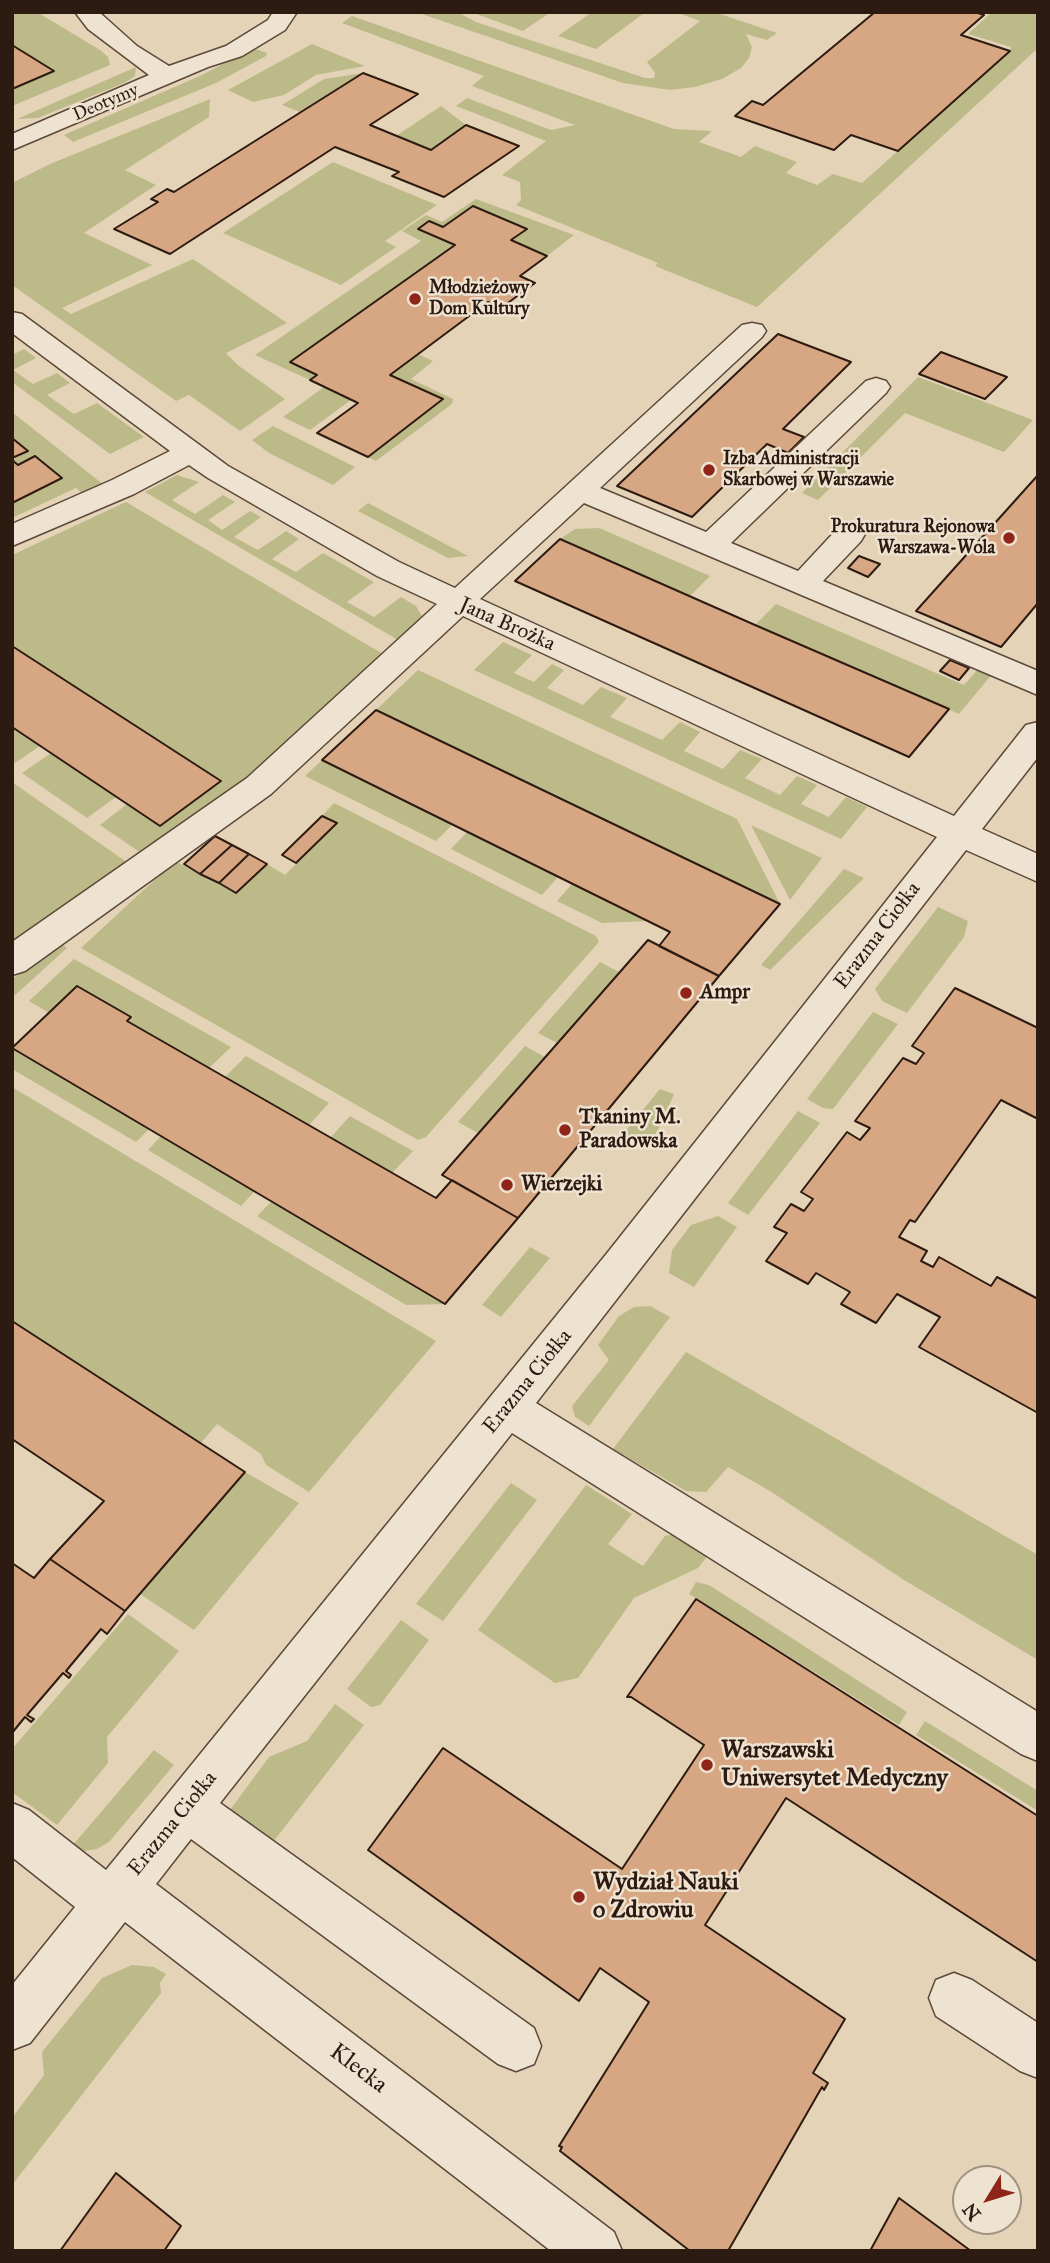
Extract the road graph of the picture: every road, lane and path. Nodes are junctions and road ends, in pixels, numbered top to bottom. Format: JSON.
{"nodes":[{"id":1,"x":87,"y":12,"type":"edge"},
{"id":2,"x":102,"y":12,"type":"edge"},
{"id":3,"x":275,"y":12,"type":"edge"},
{"id":4,"x":285,"y":12,"type":"edge"},
{"id":5,"x":196,"y":63,"type":"junction"},
{"id":6,"x":169,"y":77,"type":"junction"},
{"id":7,"x":12,"y":143,"type":"edge"},
{"id":8,"x":12,"y":320,"type":"edge"},
{"id":9,"x":752,"y":331,"type":"dead end"},
{"id":10,"x":876,"y":387,"type":"dead end"},
{"id":11,"x":191,"y":452,"type":"junction"},
{"id":12,"x":580,"y":490,"type":"junction"},
{"id":13,"x":850,"y":534,"type":"dead end"},
{"id":14,"x":12,"y":536,"type":"edge"},
{"id":15,"x":711,"y":545,"type":"junction"},
{"id":16,"x":803,"y":584,"type":"junction"},
{"id":17,"x":457,"y":603,"type":"junction"},
{"id":18,"x":1038,"y":684,"type":"edge"},
{"id":19,"x":1038,"y":733,"type":"edge"},
{"id":20,"x":959,"y":832,"type":"junction"},
{"id":21,"x":1038,"y":869,"type":"edge"},
{"id":22,"x":12,"y":961,"type":"edge"},
{"id":23,"x":507,"y":1408,"type":"junction"},
{"id":24,"x":1038,"y":1738,"type":"edge"},
{"id":25,"x":186,"y":1807,"type":"junction"},
{"id":26,"x":12,"y":1827,"type":"edge"},
{"id":27,"x":115,"y":1895,"type":"junction"},
{"id":28,"x":954,"y":1998,"type":"dead end"},
{"id":29,"x":12,"y":2025,"type":"edge"},
{"id":30,"x":516,"y":2046,"type":"dead end"},
{"id":31,"x":1038,"y":2053,"type":"edge"},
{"id":32,"x":595,"y":2251,"type":"edge"}],
"edges":[{"from":1,"to":6,"type":"street"},
{"from":2,"to":5,"type":"street"},
{"from":3,"to":5,"type":"street","name":"Deotymy"},
{"from":4,"to":5,"type":"street","name":"Deotymy"},
{"from":5,"to":6,"type":"street","name":"Deotymy"},
{"from":6,"to":7,"type":"street","name":"Deotymy"},
{"from":8,"to":11,"type":"street","name":"Jana Brożka"},
{"from":9,"to":12,"type":"street"},
{"from":10,"to":15,"type":"street"},
{"from":11,"to":14,"type":"street"},
{"from":11,"to":17,"type":"street","name":"Jana Brożka"},
{"from":12,"to":15,"type":"street"},
{"from":12,"to":17,"type":"street"},
{"from":13,"to":16,"type":"street"},
{"from":15,"to":16,"type":"street"},
{"from":16,"to":18,"type":"street"},
{"from":17,"to":20,"type":"street","name":"Jana Brożka"},
{"from":17,"to":22,"type":"street"},
{"from":19,"to":20,"type":"street","name":"Erazma Ciołka"},
{"from":20,"to":21,"type":"street","name":"Jana Brożka"},
{"from":20,"to":23,"type":"street","name":"Erazma Ciołka"},
{"from":23,"to":24,"type":"street"},
{"from":23,"to":25,"type":"street","name":"Erazma Ciołka"},
{"from":25,"to":27,"type":"street","name":"Erazma Ciołka"},
{"from":25,"to":30,"type":"street"},
{"from":26,"to":27,"type":"street","name":"Klecka"},
{"from":27,"to":29,"type":"street","name":"Erazma Ciołka"},
{"from":27,"to":32,"type":"street","name":"Klecka"},
{"from":28,"to":31,"type":"street"}]}
